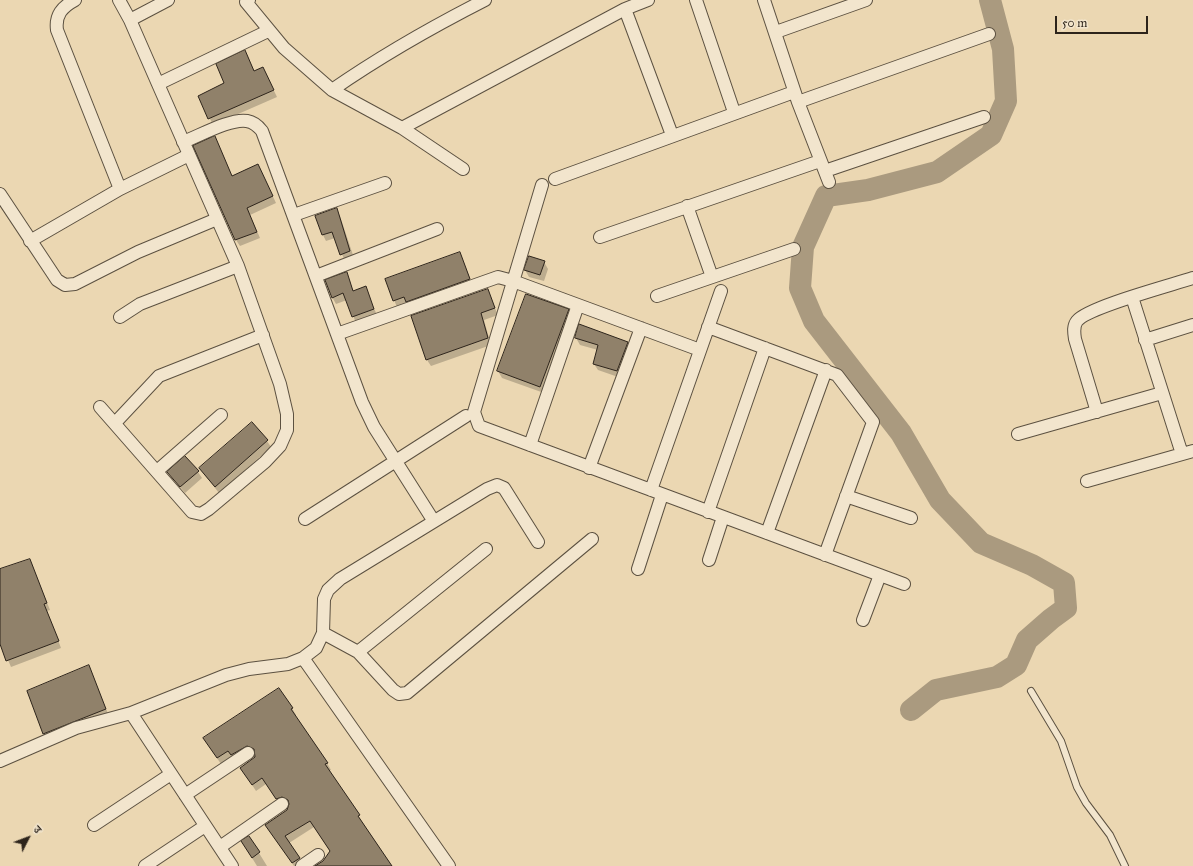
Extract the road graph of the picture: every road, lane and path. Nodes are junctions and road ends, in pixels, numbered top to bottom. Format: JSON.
{"nodes":[{"id":1,"x":75,"y":0,"type":"edge"},
{"id":2,"x":118,"y":0,"type":"edge"},
{"id":3,"x":168,"y":0,"type":"edge"},
{"id":4,"x":485,"y":0,"type":"edge"},
{"id":5,"x":648,"y":0,"type":"edge"},
{"id":6,"x":696,"y":0,"type":"edge"},
{"id":7,"x":764,"y":0,"type":"edge"},
{"id":8,"x":866,"y":0,"type":"edge"},
{"id":9,"x":247,"y":1,"type":"edge"},
{"id":10,"x":626,"y":9,"type":"junction"},
{"id":11,"x":130,"y":20,"type":"junction"},
{"id":12,"x":268,"y":31,"type":"junction"},
{"id":13,"x":776,"y":32,"type":"junction"},
{"id":14,"x":989,"y":34,"type":"dead end"},
{"id":15,"x":158,"y":84,"type":"junction"},
{"id":16,"x":332,"y":90,"type":"junction"},
{"id":17,"x":796,"y":97,"type":"junction"},
{"id":18,"x":734,"y":112,"type":"junction"},
{"id":19,"x":984,"y":117,"type":"dead end"},
{"id":20,"x":402,"y":128,"type":"junction"},
{"id":21,"x":672,"y":135,"type":"junction"},
{"id":22,"x":183,"y":142,"type":"junction"},
{"id":23,"x":189,"y":155,"type":"junction"},
{"id":24,"x":463,"y":169,"type":"dead end"},
{"id":25,"x":825,"y":171,"type":"junction"},
{"id":26,"x":555,"y":179,"type":"dead end"},
{"id":27,"x":385,"y":183,"type":"dead end"},
{"id":28,"x":542,"y":186,"type":"dead end"},
{"id":29,"x":120,"y":189,"type":"junction"},
{"id":30,"x":0,"y":194,"type":"edge"},
{"id":31,"x":687,"y":206,"type":"junction"},
{"id":32,"x":294,"y":216,"type":"junction"},
{"id":33,"x":217,"y":219,"type":"junction"},
{"id":34,"x":437,"y":229,"type":"dead end"},
{"id":35,"x":600,"y":237,"type":"dead end"},
{"id":36,"x":30,"y":241,"type":"junction"},
{"id":37,"x":794,"y":249,"type":"dead end"},
{"id":38,"x":238,"y":266,"type":"junction"},
{"id":39,"x":316,"y":276,"type":"junction"},
{"id":40,"x":712,"y":277,"type":"junction"},
{"id":41,"x":1193,"y":278,"type":"edge"},
{"id":42,"x":513,"y":281,"type":"junction"},
{"id":43,"x":721,"y":291,"type":"dead end"},
{"id":44,"x":657,"y":296,"type":"dead end"},
{"id":45,"x":1132,"y":297,"type":"junction"},
{"id":46,"x":578,"y":305,"type":"junction"},
{"id":47,"x":120,"y":317,"type":"dead end"},
{"id":48,"x":1193,"y":325,"type":"edge"},
{"id":49,"x":708,"y":327,"type":"junction"},
{"id":50,"x":641,"y":328,"type":"junction"},
{"id":51,"x":337,"y":334,"type":"junction"},
{"id":52,"x":263,"y":335,"type":"junction"},
{"id":53,"x":1145,"y":340,"type":"junction"},
{"id":54,"x":765,"y":348,"type":"junction"},
{"id":55,"x":700,"y":350,"type":"junction"},
{"id":56,"x":826,"y":370,"type":"junction"},
{"id":57,"x":1162,"y":393,"type":"junction"},
{"id":58,"x":100,"y":407,"type":"dead end"},
{"id":59,"x":1097,"y":412,"type":"junction"},
{"id":60,"x":221,"y":415,"type":"dead end"},
{"id":61,"x":466,"y":416,"type":"dead end"},
{"id":62,"x":115,"y":423,"type":"junction"},
{"id":63,"x":1018,"y":434,"type":"dead end"},
{"id":64,"x":530,"y":445,"type":"junction"},
{"id":65,"x":1188,"y":453,"type":"edge"},
{"id":66,"x":395,"y":462,"type":"junction"},
{"id":67,"x":589,"y":468,"type":"junction"},
{"id":68,"x":157,"y":471,"type":"junction"},
{"id":69,"x":1087,"y":481,"type":"dead end"},
{"id":70,"x":651,"y":490,"type":"junction"},
{"id":71,"x":662,"y":495,"type":"junction"},
{"id":72,"x":846,"y":496,"type":"junction"},
{"id":73,"x":708,"y":512,"type":"junction"},
{"id":74,"x":723,"y":517,"type":"junction"},
{"id":75,"x":911,"y":518,"type":"dead end"},
{"id":76,"x":305,"y":519,"type":"dead end"},
{"id":77,"x":434,"y":520,"type":"junction"},
{"id":78,"x":767,"y":533,"type":"junction"},
{"id":79,"x":592,"y":539,"type":"dead end"},
{"id":80,"x":538,"y":542,"type":"dead end"},
{"id":81,"x":486,"y":549,"type":"dead end"},
{"id":82,"x":825,"y":555,"type":"junction"},
{"id":83,"x":709,"y":560,"type":"dead end"},
{"id":84,"x":638,"y":569,"type":"dead end"},
{"id":85,"x":880,"y":575,"type":"junction"},
{"id":86,"x":904,"y":584,"type":"dead end"},
{"id":87,"x":863,"y":620,"type":"dead end"},
{"id":88,"x":323,"y":633,"type":"junction"},
{"id":89,"x":358,"y":652,"type":"junction"},
{"id":90,"x":303,"y":658,"type":"junction"},
{"id":91,"x":1031,"y":691,"type":"dead end"},
{"id":92,"x":131,"y":713,"type":"junction"},
{"id":93,"x":248,"y":753,"type":"dead end"},
{"id":94,"x":0,"y":761,"type":"edge"},
{"id":95,"x":171,"y":774,"type":"junction"},
{"id":96,"x":185,"y":795,"type":"junction"},
{"id":97,"x":282,"y":804,"type":"dead end"},
{"id":98,"x":94,"y":825,"type":"dead end"},
{"id":99,"x":205,"y":826,"type":"junction"},
{"id":100,"x":220,"y":847,"type":"junction"},
{"id":101,"x":318,"y":855,"type":"dead end"},
{"id":102,"x":145,"y":866,"type":"edge"},
{"id":103,"x":232,"y":866,"type":"edge"},
{"id":104,"x":302,"y":866,"type":"edge"},
{"id":105,"x":449,"y":866,"type":"edge"},
{"id":106,"x":1125,"y":866,"type":"edge"}],
"edges":[{"from":1,"to":29,"type":"street"},
{"from":2,"to":11,"type":"street"},
{"from":3,"to":11,"type":"street"},
{"from":4,"to":16,"type":"street"},
{"from":5,"to":10,"type":"street"},
{"from":6,"to":18,"type":"street"},
{"from":7,"to":13,"type":"street"},
{"from":8,"to":13,"type":"street"},
{"from":9,"to":12,"type":"street"},
{"from":10,"to":20,"type":"street"},
{"from":10,"to":21,"type":"street"},
{"from":11,"to":15,"type":"street"},
{"from":12,"to":15,"type":"street"},
{"from":12,"to":16,"type":"street"},
{"from":13,"to":17,"type":"street"},
{"from":14,"to":17,"type":"street"},
{"from":15,"to":22,"type":"street"},
{"from":16,"to":20,"type":"street"},
{"from":17,"to":18,"type":"street"},
{"from":17,"to":25,"type":"street"},
{"from":18,"to":21,"type":"street"},
{"from":19,"to":25,"type":"street"},
{"from":20,"to":24,"type":"street"},
{"from":21,"to":26,"type":"street"},
{"from":22,"to":23,"type":"street"},
{"from":22,"to":32,"type":"street"},
{"from":23,"to":29,"type":"street"},
{"from":23,"to":33,"type":"street"},
{"from":25,"to":31,"type":"street"},
{"from":27,"to":32,"type":"street"},
{"from":28,"to":42,"type":"street"},
{"from":29,"to":36,"type":"street"},
{"from":30,"to":36,"type":"street"},
{"from":31,"to":35,"type":"street"},
{"from":31,"to":40,"type":"street"},
{"from":32,"to":39,"type":"street"},
{"from":33,"to":36,"type":"street"},
{"from":33,"to":38,"type":"street"},
{"from":34,"to":39,"type":"street"},
{"from":37,"to":40,"type":"street"},
{"from":38,"to":47,"type":"street"},
{"from":38,"to":52,"type":"street"},
{"from":39,"to":51,"type":"street"},
{"from":40,"to":44,"type":"street"},
{"from":41,"to":45,"type":"street"},
{"from":42,"to":46,"type":"street"},
{"from":42,"to":51,"type":"street"},
{"from":42,"to":64,"type":"street"},
{"from":43,"to":49,"type":"street"},
{"from":45,"to":53,"type":"street"},
{"from":45,"to":59,"type":"street"},
{"from":46,"to":50,"type":"street"},
{"from":46,"to":64,"type":"street"},
{"from":48,"to":53,"type":"street"},
{"from":49,"to":54,"type":"street"},
{"from":49,"to":55,"type":"street"},
{"from":50,"to":55,"type":"street"},
{"from":50,"to":67,"type":"street"},
{"from":51,"to":66,"type":"street"},
{"from":52,"to":62,"type":"street"},
{"from":52,"to":68,"type":"street"},
{"from":53,"to":57,"type":"street"},
{"from":54,"to":56,"type":"street"},
{"from":54,"to":73,"type":"street"},
{"from":55,"to":70,"type":"street"},
{"from":56,"to":72,"type":"street"},
{"from":56,"to":78,"type":"street"},
{"from":57,"to":59,"type":"street"},
{"from":57,"to":65,"type":"street"},
{"from":58,"to":62,"type":"street"},
{"from":59,"to":63,"type":"street"},
{"from":60,"to":68,"type":"street"},
{"from":61,"to":66,"type":"street"},
{"from":62,"to":68,"type":"street"},
{"from":64,"to":67,"type":"street"},
{"from":65,"to":69,"type":"street"},
{"from":66,"to":76,"type":"street"},
{"from":66,"to":77,"type":"street"},
{"from":67,"to":70,"type":"street"},
{"from":70,"to":71,"type":"street"},
{"from":71,"to":73,"type":"street"},
{"from":71,"to":84,"type":"street"},
{"from":72,"to":75,"type":"street"},
{"from":72,"to":82,"type":"street"},
{"from":73,"to":74,"type":"street"},
{"from":74,"to":78,"type":"street"},
{"from":74,"to":83,"type":"street"},
{"from":77,"to":80,"type":"street"},
{"from":77,"to":88,"type":"street"},
{"from":78,"to":82,"type":"street"},
{"from":79,"to":89,"type":"street"},
{"from":81,"to":89,"type":"street"},
{"from":82,"to":85,"type":"street"},
{"from":85,"to":86,"type":"street"},
{"from":85,"to":87,"type":"street"},
{"from":88,"to":89,"type":"street"},
{"from":88,"to":90,"type":"street"},
{"from":90,"to":92,"type":"street"},
{"from":90,"to":105,"type":"street"},
{"from":91,"to":106,"type":"lane"},
{"from":92,"to":94,"type":"street"},
{"from":92,"to":95,"type":"street"},
{"from":93,"to":96,"type":"street"},
{"from":95,"to":96,"type":"street"},
{"from":95,"to":98,"type":"street"},
{"from":96,"to":99,"type":"street"},
{"from":97,"to":100,"type":"street"},
{"from":99,"to":100,"type":"street"},
{"from":99,"to":102,"type":"street"},
{"from":100,"to":103,"type":"street"},
{"from":101,"to":104,"type":"street"}]}
